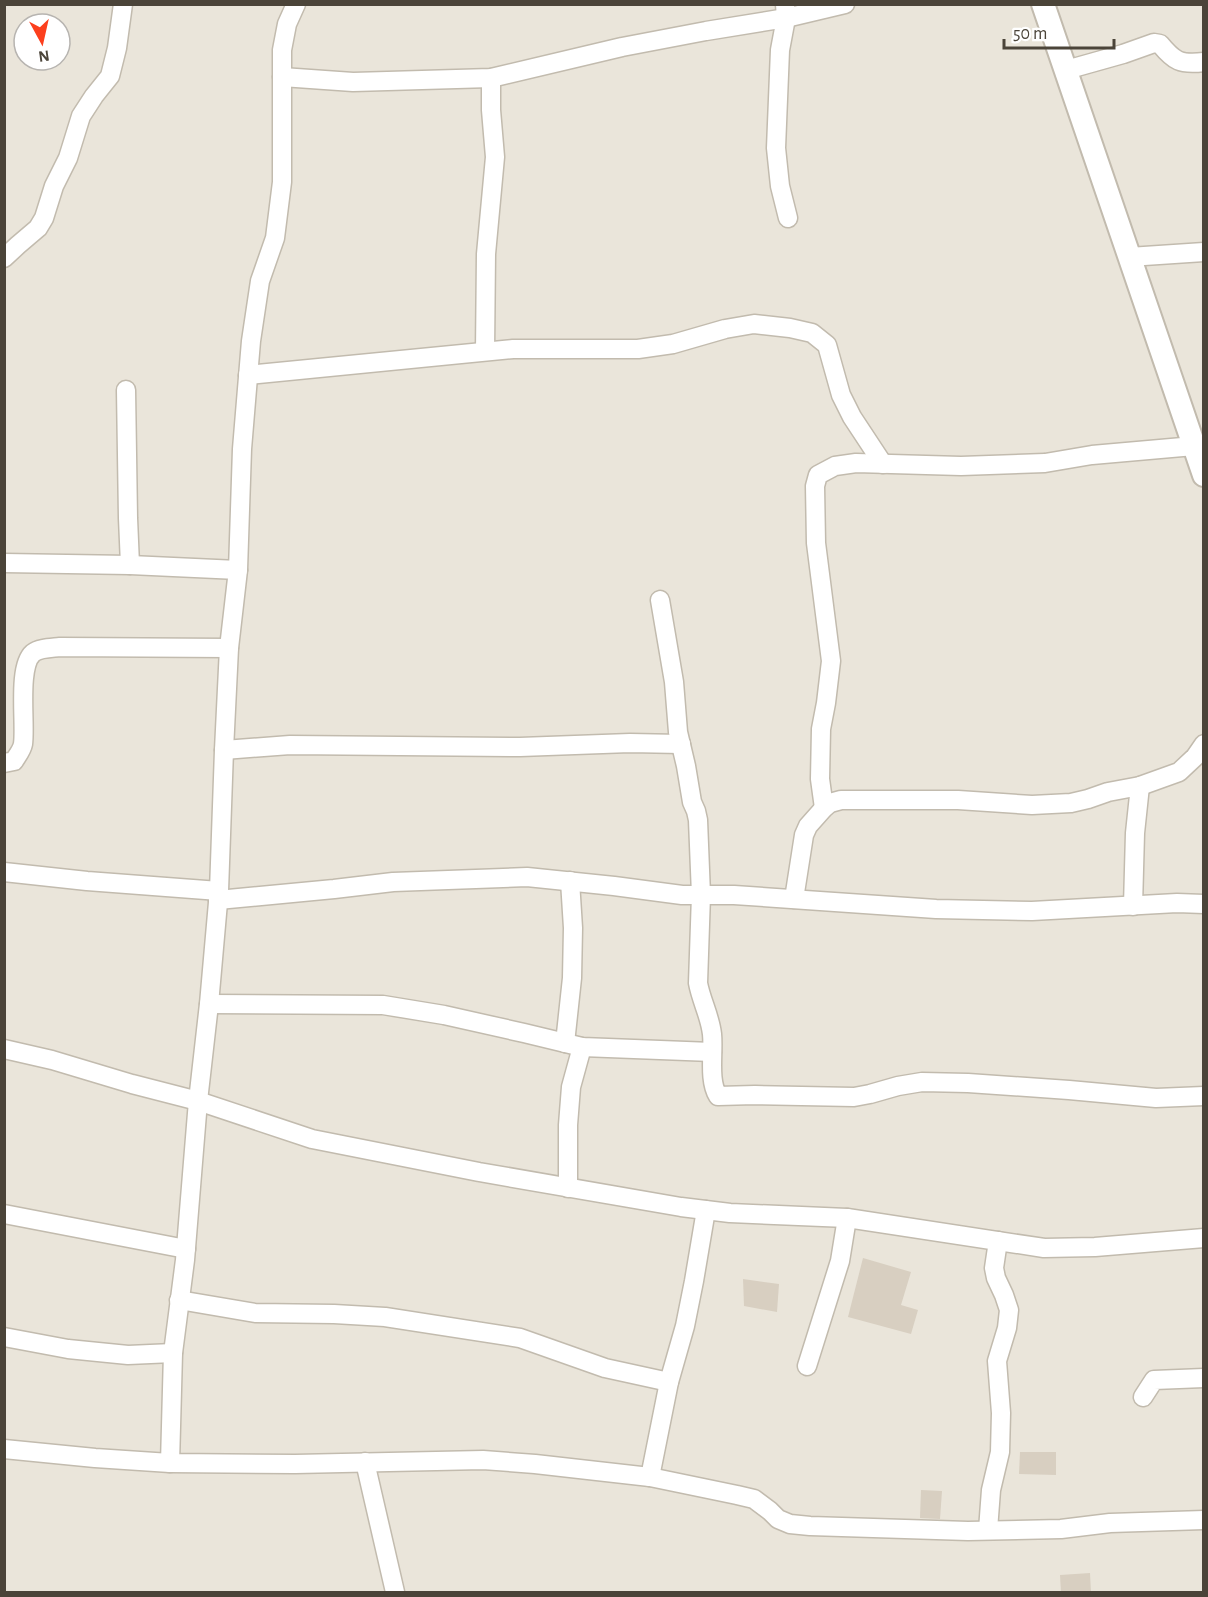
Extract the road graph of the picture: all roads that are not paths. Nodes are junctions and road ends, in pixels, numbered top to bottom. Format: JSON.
{"nodes":[{"id":1,"x":123,"y":4,"type":"edge"},
{"id":2,"x":296,"y":4,"type":"edge"},
{"id":3,"x":845,"y":4,"type":"edge"},
{"id":4,"x":1043,"y":4,"type":"edge"},
{"id":5,"x":786,"y":11,"type":"edge"},
{"id":6,"x":1203,"y":62,"type":"edge"},
{"id":7,"x":1066,"y":70,"type":"junction"},
{"id":8,"x":282,"y":77,"type":"junction"},
{"id":9,"x":490,"y":78,"type":"junction"},
{"id":10,"x":788,"y":218,"type":"dead end"},
{"id":11,"x":1203,"y":252,"type":"edge"},
{"id":12,"x":1129,"y":257,"type":"junction"},
{"id":13,"x":4,"y":258,"type":"edge"},
{"id":14,"x":485,"y":351,"type":"junction"},
{"id":15,"x":248,"y":375,"type":"junction"},
{"id":16,"x":126,"y":390,"type":"dead end"},
{"id":17,"x":1194,"y":446,"type":"junction"},
{"id":18,"x":883,"y":464,"type":"junction"},
{"id":19,"x":1203,"y":475,"type":"edge"},
{"id":20,"x":4,"y":563,"type":"edge"},
{"id":21,"x":130,"y":565,"type":"junction"},
{"id":22,"x":238,"y":570,"type":"junction"},
{"id":23,"x":660,"y":600,"type":"dead end"},
{"id":24,"x":229,"y":648,"type":"junction"},
{"id":25,"x":681,"y":744,"type":"junction"},
{"id":26,"x":1203,"y":744,"type":"edge"},
{"id":27,"x":224,"y":750,"type":"junction"},
{"id":28,"x":4,"y":763,"type":"edge"},
{"id":29,"x":1140,"y":786,"type":"junction"},
{"id":30,"x":824,"y":808,"type":"junction"},
{"id":31,"x":4,"y":872,"type":"edge"},
{"id":32,"x":570,"y":881,"type":"junction"},
{"id":33,"x":219,"y":895,"type":"junction"},
{"id":34,"x":701,"y":895,"type":"junction"},
{"id":35,"x":794,"y":899,"type":"junction"},
{"id":36,"x":1203,"y":904,"type":"edge"},
{"id":37,"x":1133,"y":906,"type":"junction"},
{"id":38,"x":209,"y":1004,"type":"junction"},
{"id":39,"x":573,"y":1045,"type":"junction"},
{"id":40,"x":4,"y":1049,"type":"edge"},
{"id":41,"x":712,"y":1052,"type":"junction"},
{"id":42,"x":1203,"y":1096,"type":"edge"},
{"id":43,"x":198,"y":1101,"type":"junction"},
{"id":44,"x":568,"y":1188,"type":"junction"},
{"id":45,"x":706,"y":1210,"type":"junction"},
{"id":46,"x":4,"y":1214,"type":"edge"},
{"id":47,"x":847,"y":1218,"type":"junction"},
{"id":48,"x":1203,"y":1238,"type":"edge"},
{"id":49,"x":998,"y":1241,"type":"junction"},
{"id":50,"x":186,"y":1249,"type":"junction"},
{"id":51,"x":179,"y":1300,"type":"junction"},
{"id":52,"x":4,"y":1337,"type":"edge"},
{"id":53,"x":173,"y":1353,"type":"junction"},
{"id":54,"x":807,"y":1366,"type":"dead end"},
{"id":55,"x":1203,"y":1378,"type":"edge"},
{"id":56,"x":669,"y":1382,"type":"junction"},
{"id":57,"x":1143,"y":1397,"type":"dead end"},
{"id":58,"x":4,"y":1449,"type":"edge"},
{"id":59,"x":365,"y":1462,"type":"junction"},
{"id":60,"x":170,"y":1463,"type":"junction"},
{"id":61,"x":650,"y":1477,"type":"junction"},
{"id":62,"x":1203,"y":1520,"type":"edge"},
{"id":63,"x":988,"y":1530,"type":"junction"},
{"id":64,"x":395,"y":1593,"type":"edge"}],
"edges":[{"from":1,"to":13,"type":"street"},
{"from":2,"to":8,"type":"street"},
{"from":3,"to":5,"type":"street"},
{"from":4,"to":7,"type":"street"},
{"from":5,"to":9,"type":"street"},
{"from":5,"to":10,"type":"street"},
{"from":6,"to":7,"type":"street"},
{"from":7,"to":12,"type":"street"},
{"from":8,"to":9,"type":"street"},
{"from":8,"to":15,"type":"street"},
{"from":9,"to":14,"type":"street"},
{"from":11,"to":12,"type":"street"},
{"from":12,"to":17,"type":"street"},
{"from":14,"to":15,"type":"street"},
{"from":14,"to":18,"type":"street"},
{"from":15,"to":22,"type":"street"},
{"from":16,"to":21,"type":"street"},
{"from":17,"to":18,"type":"street"},
{"from":17,"to":19,"type":"street"},
{"from":18,"to":30,"type":"street"},
{"from":20,"to":21,"type":"street"},
{"from":21,"to":22,"type":"street"},
{"from":22,"to":24,"type":"street"},
{"from":23,"to":25,"type":"street"},
{"from":24,"to":27,"type":"street"},
{"from":24,"to":28,"type":"street"},
{"from":25,"to":27,"type":"street"},
{"from":25,"to":34,"type":"street"},
{"from":26,"to":29,"type":"street"},
{"from":27,"to":33,"type":"street"},
{"from":29,"to":30,"type":"street"},
{"from":29,"to":37,"type":"street"},
{"from":30,"to":35,"type":"street"},
{"from":31,"to":33,"type":"street"},
{"from":32,"to":33,"type":"street"},
{"from":32,"to":34,"type":"street"},
{"from":32,"to":39,"type":"street"},
{"from":33,"to":38,"type":"street"},
{"from":34,"to":35,"type":"street"},
{"from":34,"to":41,"type":"street"},
{"from":35,"to":37,"type":"street"},
{"from":36,"to":37,"type":"street"},
{"from":38,"to":39,"type":"street"},
{"from":38,"to":43,"type":"street"},
{"from":39,"to":41,"type":"street"},
{"from":39,"to":44,"type":"street"},
{"from":40,"to":43,"type":"street"},
{"from":41,"to":42,"type":"street"},
{"from":43,"to":44,"type":"street"},
{"from":43,"to":50,"type":"street"},
{"from":44,"to":45,"type":"street"},
{"from":45,"to":47,"type":"street"},
{"from":45,"to":56,"type":"street"},
{"from":46,"to":50,"type":"street"},
{"from":47,"to":49,"type":"street"},
{"from":47,"to":54,"type":"street"},
{"from":48,"to":49,"type":"street"},
{"from":49,"to":63,"type":"street"},
{"from":50,"to":51,"type":"street"},
{"from":51,"to":53,"type":"street"},
{"from":51,"to":56,"type":"street"},
{"from":52,"to":53,"type":"street"},
{"from":53,"to":60,"type":"street"},
{"from":55,"to":57,"type":"street"},
{"from":56,"to":61,"type":"street"},
{"from":58,"to":60,"type":"street"},
{"from":59,"to":60,"type":"street"},
{"from":59,"to":61,"type":"street"},
{"from":59,"to":64,"type":"street"},
{"from":61,"to":63,"type":"street"},
{"from":62,"to":63,"type":"street"}]}
